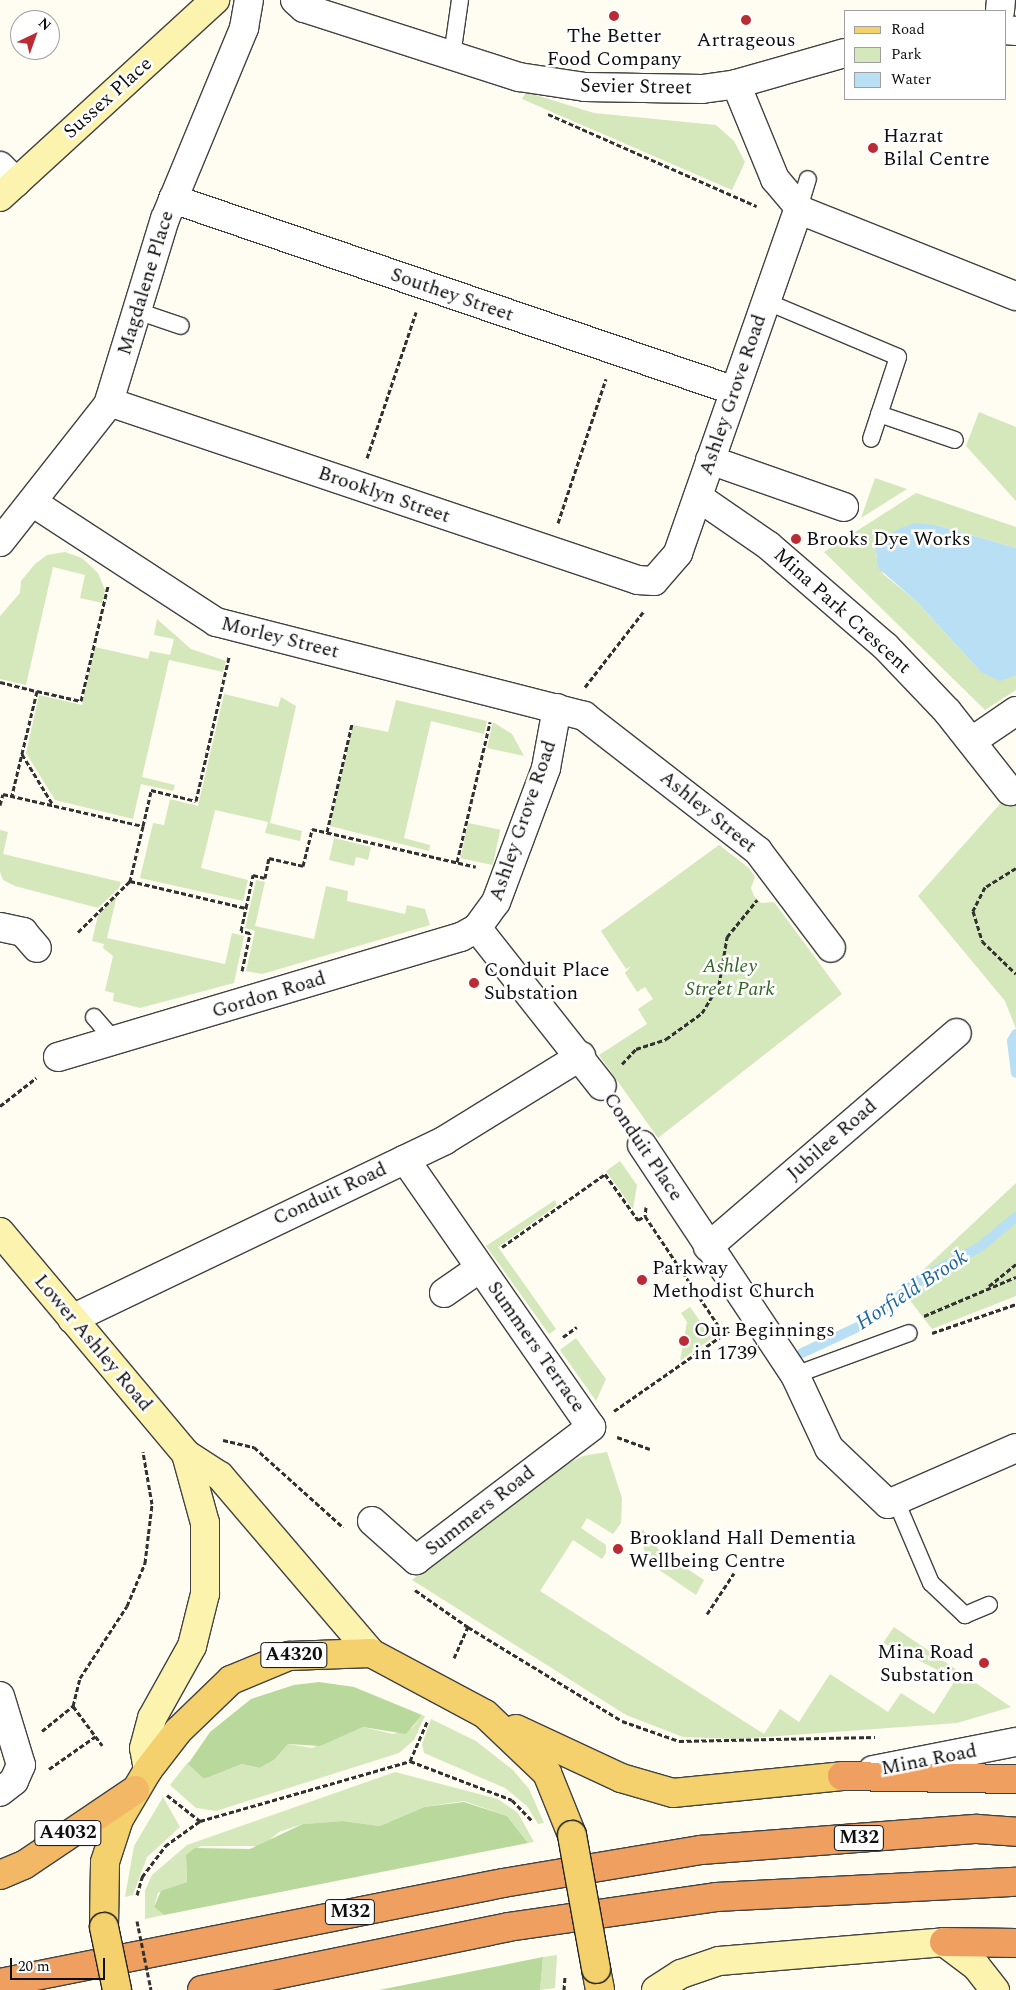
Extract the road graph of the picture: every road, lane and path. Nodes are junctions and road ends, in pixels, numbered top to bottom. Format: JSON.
{"nodes":[{"id":1,"x":215,"y":0,"type":"edge"},
{"id":2,"x":249,"y":0,"type":"edge"},
{"id":3,"x":295,"y":0,"type":"edge"},
{"id":4,"x":460,"y":0,"type":"edge"},
{"id":5,"x":844,"y":53,"type":"edge"},
{"id":6,"x":452,"y":56,"type":"junction"},
{"id":7,"x":736,"y":84,"type":"junction"},
{"id":8,"x":540,"y":110,"type":"dead end"},
{"id":9,"x":808,"y":179,"type":"dead end"},
{"id":10,"x":5,"y":182,"type":"edge"},
{"id":11,"x":172,"y":200,"type":"junction"},
{"id":12,"x":796,"y":215,"type":"junction"},
{"id":13,"x":425,"y":285,"type":"junction"},
{"id":14,"x":1016,"y":296,"type":"edge"},
{"id":15,"x":765,"y":301,"type":"junction"},
{"id":16,"x":137,"y":311,"type":"junction"},
{"id":17,"x":180,"y":326,"type":"dead end"},
{"id":18,"x":616,"y":350,"type":"junction"},
{"id":19,"x":732,"y":390,"type":"junction"},
{"id":20,"x":109,"y":402,"type":"junction"},
{"id":21,"x":879,"y":414,"type":"junction"},
{"id":22,"x":871,"y":439,"type":"dead end"},
{"id":23,"x":955,"y":440,"type":"dead end"},
{"id":24,"x":710,"y":460,"type":"junction"},
{"id":25,"x":358,"y":486,"type":"junction"},
{"id":26,"x":698,"y":497,"type":"junction"},
{"id":27,"x":32,"y":502,"type":"junction"},
{"id":28,"x":844,"y":507,"type":"dead end"},
{"id":29,"x":0,"y":542,"type":"edge"},
{"id":30,"x":548,"y":550,"type":"junction"},
{"id":31,"x":660,"y":578,"type":"junction"},
{"id":32,"x":108,"y":582,"type":"dead end"},
{"id":33,"x":230,"y":657,"type":"dead end"},
{"id":34,"x":0,"y":682,"type":"edge"},
{"id":35,"x":36,"y":691,"type":"junction"},
{"id":36,"x":565,"y":710,"type":"junction"},
{"id":37,"x":1016,"y":712,"type":"edge"},
{"id":38,"x":491,"y":717,"type":"dead end"},
{"id":39,"x":352,"y":724,"type":"dead end"},
{"id":40,"x":972,"y":742,"type":"junction"},
{"id":41,"x":22,"y":754,"type":"junction"},
{"id":42,"x":1010,"y":791,"type":"dead end"},
{"id":43,"x":12,"y":796,"type":"junction"},
{"id":44,"x":0,"y":805,"type":"edge"},
{"id":45,"x":54,"y":805,"type":"junction"},
{"id":46,"x":143,"y":826,"type":"junction"},
{"id":47,"x":327,"y":832,"type":"junction"},
{"id":48,"x":457,"y":862,"type":"junction"},
{"id":49,"x":483,"y":868,"type":"dead end"},
{"id":50,"x":1016,"y":868,"type":"edge"},
{"id":51,"x":130,"y":881,"type":"junction"},
{"id":52,"x":761,"y":895,"type":"dead end"},
{"id":53,"x":246,"y":908,"type":"junction"},
{"id":54,"x":0,"y":927,"type":"edge"},
{"id":55,"x":477,"y":928,"type":"junction"},
{"id":56,"x":78,"y":932,"type":"dead end"},
{"id":57,"x":37,"y":948,"type":"dead end"},
{"id":58,"x":831,"y":948,"type":"dead end"},
{"id":59,"x":1016,"y":974,"type":"edge"},
{"id":60,"x":241,"y":977,"type":"dead end"},
{"id":61,"x":94,"y":1017,"type":"dead end"},
{"id":62,"x":957,"y":1033,"type":"dead end"},
{"id":63,"x":114,"y":1040,"type":"junction"},
{"id":64,"x":580,"y":1056,"type":"junction"},
{"id":65,"x":58,"y":1057,"type":"joint"},
{"id":66,"x":611,"y":1077,"type":"joint"},
{"id":67,"x":0,"y":1106,"type":"edge"},
{"id":68,"x":642,"y":1145,"type":"dead end"},
{"id":69,"x":405,"y":1159,"type":"junction"},
{"id":70,"x":647,"y":1199,"type":"dead end"},
{"id":71,"x":645,"y":1216,"type":"junction"},
{"id":72,"x":4,"y":1245,"type":"edge"},
{"id":73,"x":708,"y":1247,"type":"junction"},
{"id":74,"x":507,"y":1255,"type":"dead end"},
{"id":75,"x":681,"y":1260,"type":"dead end"},
{"id":76,"x":676,"y":1263,"type":"junction"},
{"id":77,"x":1016,"y":1264,"type":"edge"},
{"id":78,"x":480,"y":1268,"type":"junction"},
{"id":79,"x":663,"y":1272,"type":"dead end"},
{"id":80,"x":1016,"y":1276,"type":"edge"},
{"id":81,"x":986,"y":1288,"type":"junction"},
{"id":82,"x":444,"y":1293,"type":"dead end"},
{"id":83,"x":1016,"y":1304,"type":"edge"},
{"id":84,"x":72,"y":1319,"type":"junction"},
{"id":85,"x":736,"y":1326,"type":"dead end"},
{"id":86,"x":559,"y":1327,"type":"dead end"},
{"id":87,"x":909,"y":1333,"type":"junction"},
{"id":88,"x":724,"y":1334,"type":"junction"},
{"id":89,"x":564,"y":1336,"type":"dead end"},
{"id":90,"x":795,"y":1375,"type":"junction"},
{"id":91,"x":592,"y":1427,"type":"junction"},
{"id":92,"x":217,"y":1439,"type":"dead end"},
{"id":93,"x":140,"y":1444,"type":"dead end"},
{"id":94,"x":1016,"y":1448,"type":"edge"},
{"id":95,"x":186,"y":1454,"type":"junction"},
{"id":96,"x":896,"y":1501,"type":"junction"},
{"id":97,"x":361,"y":1528,"type":"joint"},
{"id":98,"x":734,"y":1573,"type":"dead end"},
{"id":99,"x":407,"y":1584,"type":"dead end"},
{"id":100,"x":989,"y":1605,"type":"dead end"},
{"id":101,"x":707,"y":1614,"type":"dead end"},
{"id":102,"x":468,"y":1626,"type":"junction"},
{"id":103,"x":371,"y":1653,"type":"junction"},
{"id":104,"x":454,"y":1658,"type":"dead end"},
{"id":105,"x":0,"y":1696,"type":"edge"},
{"id":106,"x":73,"y":1706,"type":"junction"},
{"id":107,"x":485,"y":1714,"type":"junction"},
{"id":108,"x":427,"y":1722,"type":"dead end"},
{"id":109,"x":96,"y":1736,"type":"junction"},
{"id":110,"x":879,"y":1737,"type":"dead end"},
{"id":111,"x":1016,"y":1742,"type":"edge"},
{"id":112,"x":102,"y":1745,"type":"dead end"},
{"id":113,"x":20,"y":1757,"type":"junction"},
{"id":114,"x":410,"y":1761,"type":"junction"},
{"id":115,"x":842,"y":1776,"type":"junction"},
{"id":116,"x":1016,"y":1779,"type":"edge"},
{"id":117,"x":141,"y":1780,"type":"junction"},
{"id":118,"x":0,"y":1792,"type":"edge"},
{"id":119,"x":164,"y":1793,"type":"dead end"},
{"id":120,"x":200,"y":1821,"type":"junction"},
{"id":121,"x":534,"y":1825,"type":"dead end"},
{"id":122,"x":1016,"y":1832,"type":"edge"},
{"id":123,"x":0,"y":1875,"type":"edge"},
{"id":124,"x":1016,"y":1882,"type":"edge"},
{"id":125,"x":136,"y":1902,"type":"dead end"},
{"id":126,"x":136,"y":1915,"type":"dead end"},
{"id":127,"x":944,"y":1942,"type":"junction"},
{"id":128,"x":1016,"y":1943,"type":"edge"},
{"id":129,"x":598,"y":1979,"type":"edge"},
{"id":130,"x":0,"y":1983,"type":"edge"},
{"id":131,"x":117,"y":1990,"type":"edge"},
{"id":132,"x":151,"y":1990,"type":"edge"},
{"id":133,"x":202,"y":1990,"type":"edge"},
{"id":134,"x":656,"y":1990,"type":"edge"},
{"id":135,"x":995,"y":1990,"type":"edge"}],
"edges":[{"from":1,"to":10,"type":"main road","name":"Sussex Place"},
{"from":2,"to":11,"type":"street","name":"Magdalene Place"},
{"from":3,"to":6,"type":"street","name":"Sevier Street"},
{"from":4,"to":6,"type":"lane"},
{"from":5,"to":7,"type":"street","name":"Sevier Street"},
{"from":6,"to":7,"type":"street","name":"Sevier Street"},
{"from":7,"to":12,"type":"street"},
{"from":8,"to":12,"type":"path"},
{"from":9,"to":12,"type":"lane"},
{"from":11,"to":13,"type":"street","name":"Southey Street"},
{"from":11,"to":16,"type":"street","name":"Magdalene Place"},
{"from":12,"to":14,"type":"street"},
{"from":12,"to":15,"type":"street","name":"Ashley Grove Road"},
{"from":13,"to":18,"type":"street","name":"Southey Street"},
{"from":13,"to":25,"type":"path"},
{"from":15,"to":19,"type":"street","name":"Ashley Grove Road"},
{"from":15,"to":21,"type":"lane"},
{"from":16,"to":17,"type":"lane"},
{"from":16,"to":20,"type":"street","name":"Magdalene Place"},
{"from":18,"to":19,"type":"street","name":"Southey Street"},
{"from":18,"to":30,"type":"path"},
{"from":19,"to":24,"type":"street","name":"Ashley Grove Road"},
{"from":20,"to":25,"type":"street","name":"Brooklyn Street"},
{"from":20,"to":27,"type":"street","name":"Magdalene Place"},
{"from":21,"to":22,"type":"lane"},
{"from":21,"to":23,"type":"lane"},
{"from":24,"to":26,"type":"street","name":"Ashley Grove Road"},
{"from":24,"to":28,"type":"street"},
{"from":25,"to":30,"type":"street","name":"Brooklyn Street"},
{"from":26,"to":31,"type":"street","name":"Ashley Grove Road"},
{"from":26,"to":40,"type":"street","name":"Mina Park Crescent"},
{"from":27,"to":29,"type":"street","name":"Magdalene Place"},
{"from":27,"to":36,"type":"street","name":"Morley Street"},
{"from":30,"to":31,"type":"street","name":"Brooklyn Street"},
{"from":31,"to":36,"type":"path"},
{"from":32,"to":35,"type":"path"},
{"from":33,"to":46,"type":"path"},
{"from":34,"to":35,"type":"path"},
{"from":35,"to":41,"type":"path"},
{"from":36,"to":55,"type":"street","name":"Ashley Grove Road"},
{"from":36,"to":58,"type":"street","name":"Ashley Street"},
{"from":37,"to":40,"type":"street"},
{"from":38,"to":48,"type":"path"},
{"from":39,"to":47,"type":"path"},
{"from":40,"to":42,"type":"street","name":"Mina Park Crescent"},
{"from":41,"to":43,"type":"path"},
{"from":41,"to":45,"type":"path"},
{"from":43,"to":44,"type":"path"},
{"from":43,"to":45,"type":"path"},
{"from":45,"to":46,"type":"path"},
{"from":46,"to":51,"type":"path"},
{"from":47,"to":48,"type":"path"},
{"from":47,"to":53,"type":"path"},
{"from":48,"to":49,"type":"path"},
{"from":50,"to":59,"type":"path"},
{"from":51,"to":53,"type":"path"},
{"from":51,"to":56,"type":"path"},
{"from":52,"to":66,"type":"path"},
{"from":53,"to":60,"type":"path"},
{"from":54,"to":57,"type":"street"},
{"from":55,"to":63,"type":"street","name":"Gordon Road"},
{"from":55,"to":64,"type":"street","name":"Conduit Place"},
{"from":61,"to":63,"type":"lane"},
{"from":62,"to":73,"type":"street","name":"Jubilee Road"},
{"from":63,"to":65,"type":"street","name":"Gordon Road"},
{"from":64,"to":66,"type":"street","name":"Conduit Place"},
{"from":64,"to":69,"type":"street","name":"Conduit Road"},
{"from":65,"to":67,"type":"path"},
{"from":68,"to":73,"type":"street","name":"Conduit Place"},
{"from":69,"to":78,"type":"street","name":"Summers Terrace"},
{"from":69,"to":84,"type":"street","name":"Conduit Road"},
{"from":70,"to":71,"type":"path"},
{"from":71,"to":74,"type":"path"},
{"from":71,"to":76,"type":"path"},
{"from":72,"to":84,"type":"main road","name":"Lower Ashley Road"},
{"from":73,"to":90,"type":"street","name":"Conduit Place"},
{"from":75,"to":76,"type":"path"},
{"from":76,"to":79,"type":"path"},
{"from":76,"to":88,"type":"path"},
{"from":77,"to":81,"type":"path"},
{"from":78,"to":82,"type":"street","name":"Summers Terrace"},
{"from":78,"to":91,"type":"street","name":"Summers Terrace"},
{"from":80,"to":81,"type":"path"},
{"from":81,"to":87,"type":"path"},
{"from":83,"to":87,"type":"path"},
{"from":84,"to":95,"type":"main road","name":"Lower Ashley Road"},
{"from":85,"to":88,"type":"path"},
{"from":86,"to":89,"type":"path"},
{"from":87,"to":90,"type":"lane"},
{"from":88,"to":91,"type":"path"},
{"from":90,"to":96,"type":"street","name":"Conduit Place"},
{"from":91,"to":97,"type":"street","name":"Summers Road"},
{"from":92,"to":97,"type":"path"},
{"from":93,"to":106,"type":"path"},
{"from":94,"to":96,"type":"street"},
{"from":95,"to":103,"type":"main road","name":"Lower Ashley Road"},
{"from":95,"to":117,"type":"main road","name":"Lower Ashley Road"},
{"from":96,"to":100,"type":"lane"},
{"from":98,"to":101,"type":"path"},
{"from":99,"to":102,"type":"path"},
{"from":102,"to":104,"type":"path"},
{"from":102,"to":110,"type":"path"},
{"from":103,"to":107,"type":"main road"},
{"from":103,"to":117,"type":"main road","number":"A4320"},
{"from":105,"to":113,"type":"street"},
{"from":106,"to":109,"type":"path"},
{"from":106,"to":113,"type":"path"},
{"from":107,"to":115,"type":"main road"},
{"from":107,"to":129,"type":"main road","bridge":true},
{"from":108,"to":114,"type":"path"},
{"from":109,"to":112,"type":"path"},
{"from":109,"to":113,"type":"path"},
{"from":111,"to":115,"type":"street","name":"Mina Road"},
{"from":113,"to":118,"type":"street"},
{"from":114,"to":120,"type":"path"},
{"from":114,"to":121,"type":"path"},
{"from":115,"to":116,"type":"highway"},
{"from":117,"to":123,"type":"highway","number":"A4032"},
{"from":117,"to":131,"type":"main road","number":"A4320","bridge":true},
{"from":119,"to":120,"type":"path"},
{"from":120,"to":125,"type":"path"},
{"from":122,"to":130,"type":"highway","number":"M32"},
{"from":124,"to":133,"type":"highway","number":"M32"},
{"from":126,"to":132,"type":"path","bridge":true},
{"from":127,"to":128,"type":"highway"},
{"from":127,"to":134,"type":"main road"},
{"from":127,"to":135,"type":"main road"}]}
